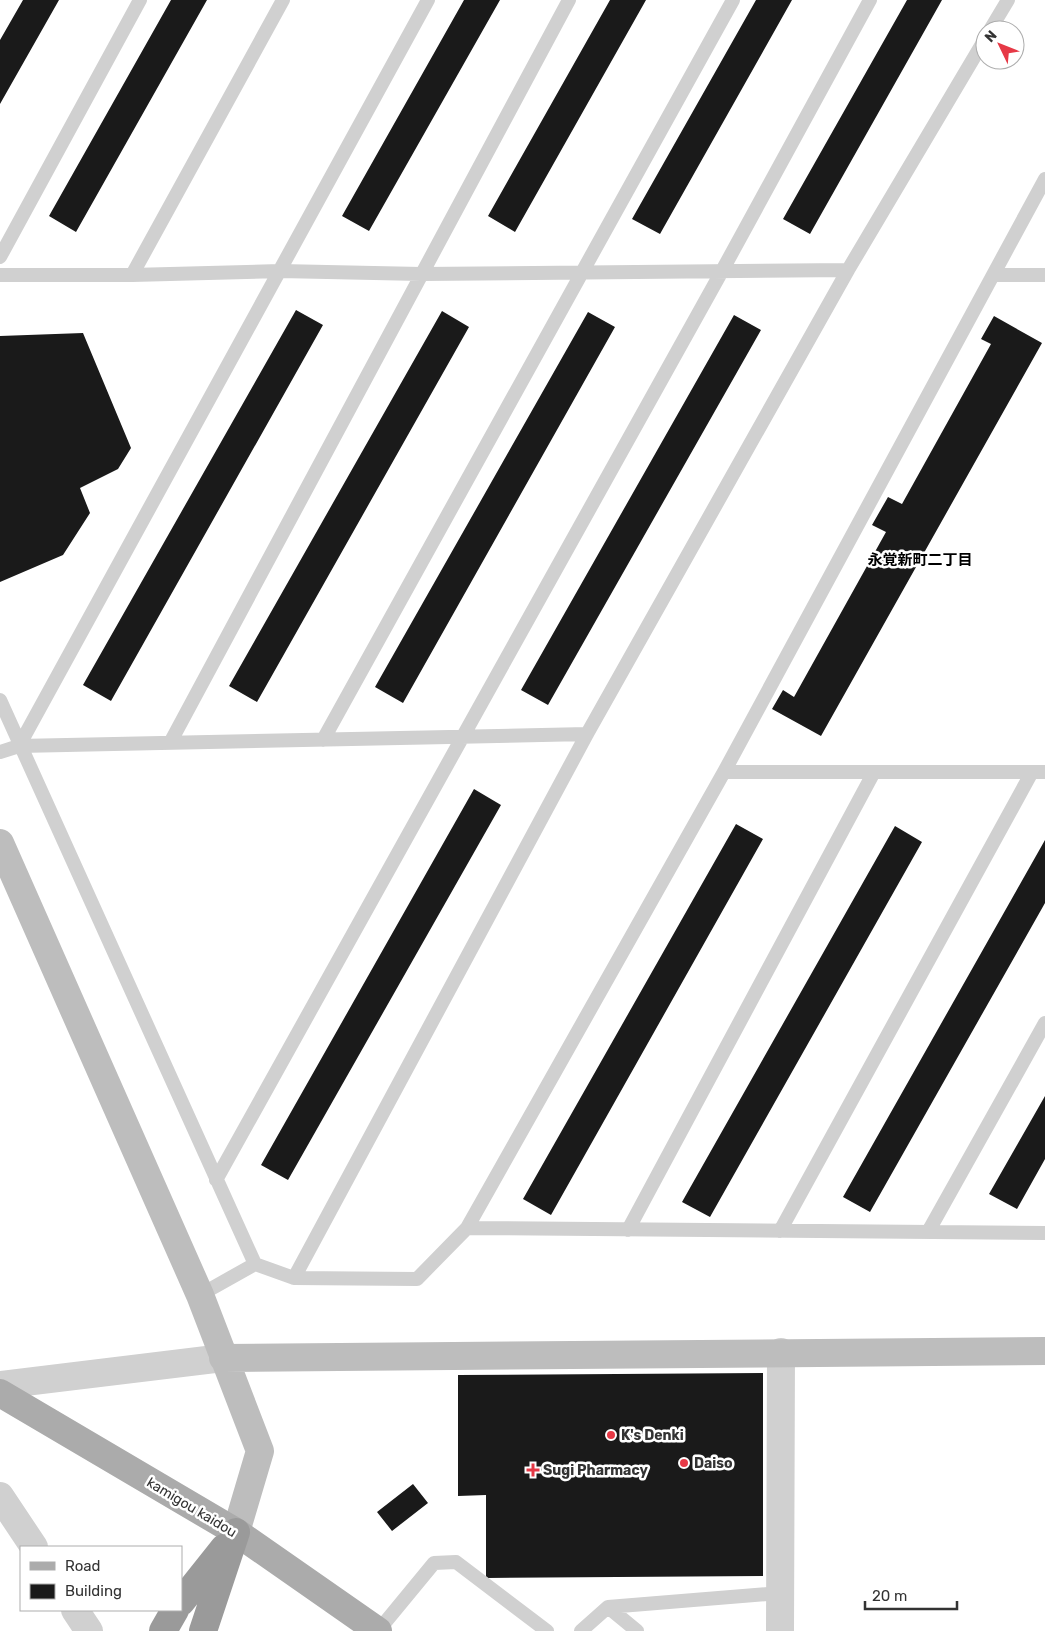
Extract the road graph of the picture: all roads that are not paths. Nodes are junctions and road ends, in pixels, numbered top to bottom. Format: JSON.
{"nodes":[{"id":1,"x":140,"y":0,"type":"edge"},
{"id":2,"x":283,"y":0,"type":"edge"},
{"id":3,"x":428,"y":0,"type":"edge"},
{"id":4,"x":569,"y":0,"type":"edge"},
{"id":5,"x":733,"y":0,"type":"edge"},
{"id":6,"x":870,"y":0,"type":"edge"},
{"id":7,"x":1008,"y":0,"type":"edge"},
{"id":8,"x":996,"y":20,"type":"edge"},
{"id":9,"x":975,"y":56,"type":"edge"},
{"id":10,"x":1045,"y":179,"type":"edge"},
{"id":11,"x":0,"y":257,"type":"edge"},
{"id":12,"x":848,"y":270,"type":"junction"},
{"id":13,"x":280,"y":271,"type":"junction"},
{"id":14,"x":722,"y":271,"type":"junction"},
{"id":15,"x":582,"y":272,"type":"junction"},
{"id":16,"x":421,"y":274,"type":"junction"},
{"id":17,"x":0,"y":275,"type":"edge"},
{"id":18,"x":132,"y":275,"type":"junction"},
{"id":19,"x":993,"y":275,"type":"junction"},
{"id":20,"x":1045,"y":275,"type":"edge"},
{"id":21,"x":0,"y":700,"type":"edge"},
{"id":22,"x":587,"y":734,"type":"junction"},
{"id":23,"x":464,"y":736,"type":"junction"},
{"id":24,"x":323,"y":740,"type":"junction"},
{"id":25,"x":170,"y":743,"type":"junction"},
{"id":26,"x":19,"y":746,"type":"junction"},
{"id":27,"x":0,"y":752,"type":"edge"},
{"id":28,"x":724,"y":772,"type":"junction"},
{"id":29,"x":874,"y":772,"type":"junction"},
{"id":30,"x":1038,"y":772,"type":"edge"},
{"id":31,"x":0,"y":843,"type":"edge"},
{"id":32,"x":1045,"y":1023,"type":"edge"},
{"id":33,"x":216,"y":1180,"type":"junction"},
{"id":34,"x":467,"y":1228,"type":"junction"},
{"id":35,"x":628,"y":1230,"type":"junction"},
{"id":36,"x":780,"y":1231,"type":"junction"},
{"id":37,"x":928,"y":1232,"type":"junction"},
{"id":38,"x":1045,"y":1233,"type":"edge"},
{"id":39,"x":255,"y":1264,"type":"junction"},
{"id":40,"x":294,"y":1278,"type":"junction"},
{"id":41,"x":200,"y":1295,"type":"junction"},
{"id":42,"x":1045,"y":1351,"type":"edge"},
{"id":43,"x":780,"y":1352,"type":"junction"},
{"id":44,"x":223,"y":1358,"type":"junction"},
{"id":45,"x":0,"y":1385,"type":"edge"},
{"id":46,"x":0,"y":1393,"type":"edge"},
{"id":47,"x":0,"y":1496,"type":"edge"},
{"id":48,"x":236,"y":1532,"type":"junction"},
{"id":49,"x":33,"y":1546,"type":"edge"},
{"id":50,"x":780,"y":1594,"type":"junction"},
{"id":51,"x":182,"y":1601,"type":"edge"},
{"id":52,"x":608,"y":1607,"type":"junction"},
{"id":53,"x":76,"y":1611,"type":"edge"},
{"id":54,"x":174,"y":1611,"type":"edge"},
{"id":55,"x":89,"y":1631,"type":"edge"},
{"id":56,"x":163,"y":1631,"type":"edge"},
{"id":57,"x":203,"y":1631,"type":"edge"},
{"id":58,"x":378,"y":1631,"type":"edge"},
{"id":59,"x":547,"y":1631,"type":"edge"},
{"id":60,"x":581,"y":1631,"type":"edge"},
{"id":61,"x":637,"y":1631,"type":"edge"},
{"id":62,"x":780,"y":1631,"type":"edge"}],
"edges":[{"from":1,"to":11,"type":"lane"},
{"from":2,"to":18,"type":"lane"},
{"from":3,"to":13,"type":"lane"},
{"from":4,"to":16,"type":"lane"},
{"from":5,"to":15,"type":"lane"},
{"from":6,"to":14,"type":"lane"},
{"from":7,"to":8,"type":"lane"},
{"from":9,"to":12,"type":"lane"},
{"from":10,"to":19,"type":"lane"},
{"from":12,"to":14,"type":"lane"},
{"from":12,"to":22,"type":"lane"},
{"from":13,"to":16,"type":"lane"},
{"from":13,"to":18,"type":"lane"},
{"from":13,"to":26,"type":"lane"},
{"from":14,"to":15,"type":"lane"},
{"from":14,"to":23,"type":"lane"},
{"from":15,"to":16,"type":"lane"},
{"from":15,"to":24,"type":"lane"},
{"from":16,"to":25,"type":"lane"},
{"from":17,"to":18,"type":"lane"},
{"from":19,"to":20,"type":"lane"},
{"from":19,"to":28,"type":"lane"},
{"from":21,"to":26,"type":"lane"},
{"from":22,"to":23,"type":"lane"},
{"from":22,"to":40,"type":"lane"},
{"from":23,"to":24,"type":"lane"},
{"from":23,"to":33,"type":"lane"},
{"from":24,"to":25,"type":"lane"},
{"from":25,"to":26,"type":"lane"},
{"from":26,"to":27,"type":"lane"},
{"from":26,"to":33,"type":"lane"},
{"from":28,"to":29,"type":"lane"},
{"from":28,"to":34,"type":"lane"},
{"from":29,"to":30,"type":"lane"},
{"from":29,"to":35,"type":"lane"},
{"from":30,"to":36,"type":"lane"},
{"from":31,"to":41,"type":"street"},
{"from":32,"to":37,"type":"lane"},
{"from":33,"to":39,"type":"lane"},
{"from":34,"to":35,"type":"lane"},
{"from":34,"to":40,"type":"lane"},
{"from":35,"to":36,"type":"lane"},
{"from":36,"to":37,"type":"lane"},
{"from":37,"to":38,"type":"lane"},
{"from":39,"to":40,"type":"lane"},
{"from":39,"to":41,"type":"lane"},
{"from":41,"to":44,"type":"street"},
{"from":42,"to":43,"type":"street"},
{"from":43,"to":44,"type":"street"},
{"from":43,"to":50,"type":"street"},
{"from":44,"to":45,"type":"street"},
{"from":44,"to":48,"type":"street"},
{"from":46,"to":48,"type":"main road","name":"kamigou kaidou"},
{"from":47,"to":49,"type":"street"},
{"from":48,"to":51,"type":"highway"},
{"from":48,"to":57,"type":"highway"},
{"from":48,"to":58,"type":"main road","name":"kamigou kaidou"},
{"from":50,"to":52,"type":"lane"},
{"from":50,"to":62,"type":"street"},
{"from":52,"to":60,"type":"lane"},
{"from":52,"to":61,"type":"lane"},
{"from":53,"to":55,"type":"street"},
{"from":54,"to":56,"type":"highway"},
{"from":58,"to":59,"type":"lane"}]}
